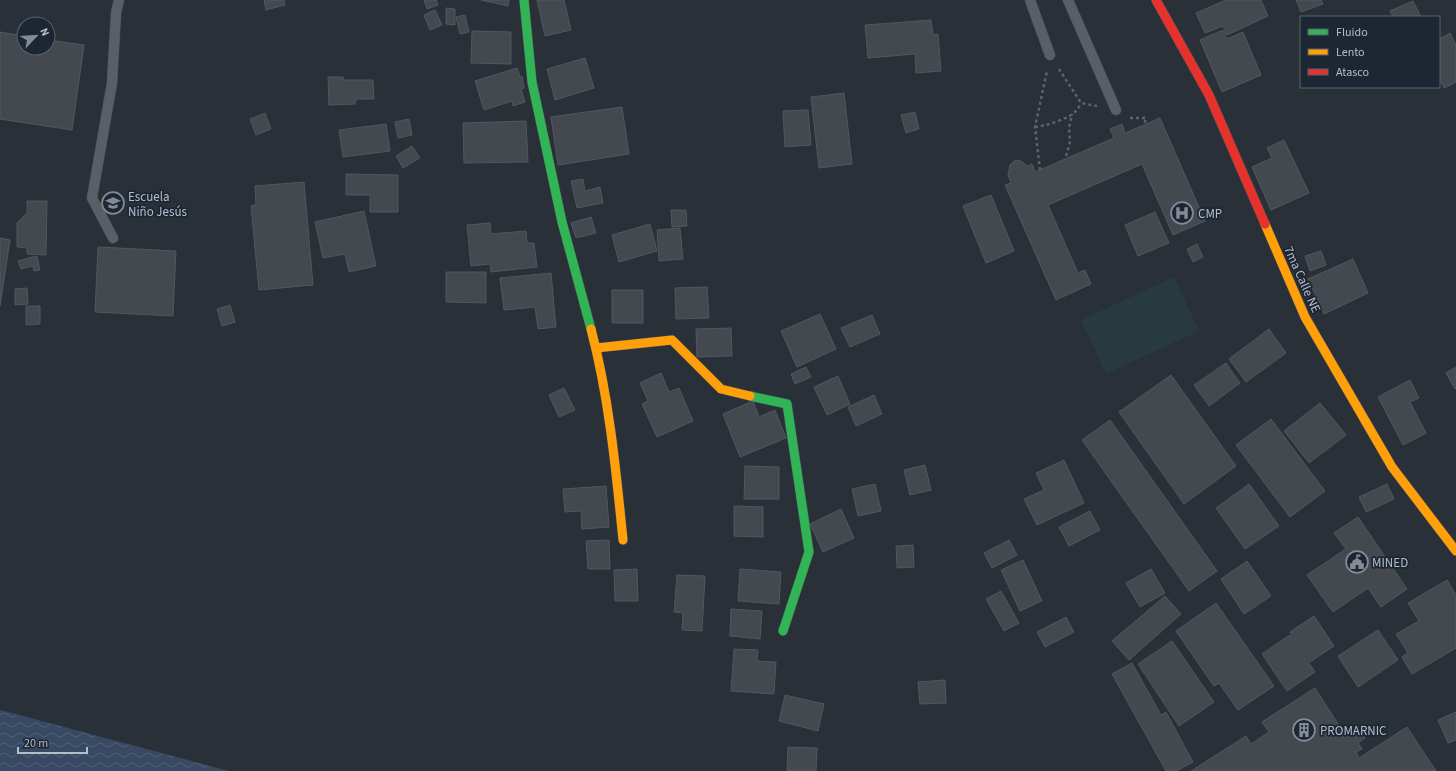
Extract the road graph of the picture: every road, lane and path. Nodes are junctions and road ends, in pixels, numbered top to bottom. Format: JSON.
{"nodes":[{"id":1,"x":119,"y":0,"type":"edge"},
{"id":2,"x":524,"y":0,"type":"edge"},
{"id":3,"x":1030,"y":0,"type":"edge"},
{"id":4,"x":1068,"y":0,"type":"edge"},
{"id":5,"x":1156,"y":0,"type":"edge"},
{"id":6,"x":1050,"y":55,"type":"joint"},
{"id":7,"x":1081,"y":103,"type":"dead end"},
{"id":8,"x":1116,"y":110,"type":"dead end"},
{"id":9,"x":1072,"y":113,"type":"junction"},
{"id":10,"x":1035,"y":126,"type":"junction"},
{"id":11,"x":1066,"y":156,"type":"dead end"},
{"id":12,"x":1040,"y":170,"type":"dead end"},
{"id":13,"x":113,"y":238,"type":"dead end"},
{"id":14,"x":596,"y":348,"type":"junction"},
{"id":15,"x":623,"y":540,"type":"dead end"},
{"id":16,"x":1456,"y":551,"type":"edge"},
{"id":17,"x":783,"y":631,"type":"dead end"}],
"edges":[{"from":1,"to":13,"type":"lane"},
{"from":2,"to":14,"type":"street"},
{"from":3,"to":6,"type":"lane"},
{"from":4,"to":8,"type":"lane"},
{"from":5,"to":16,"type":"street","name":"7ma Calle NE"},
{"from":6,"to":10,"type":"path"},
{"from":7,"to":9,"type":"path"},
{"from":9,"to":10,"type":"path"},
{"from":9,"to":11,"type":"path"},
{"from":10,"to":12,"type":"path"},
{"from":14,"to":15,"type":"street"},
{"from":14,"to":17,"type":"street"}]}
